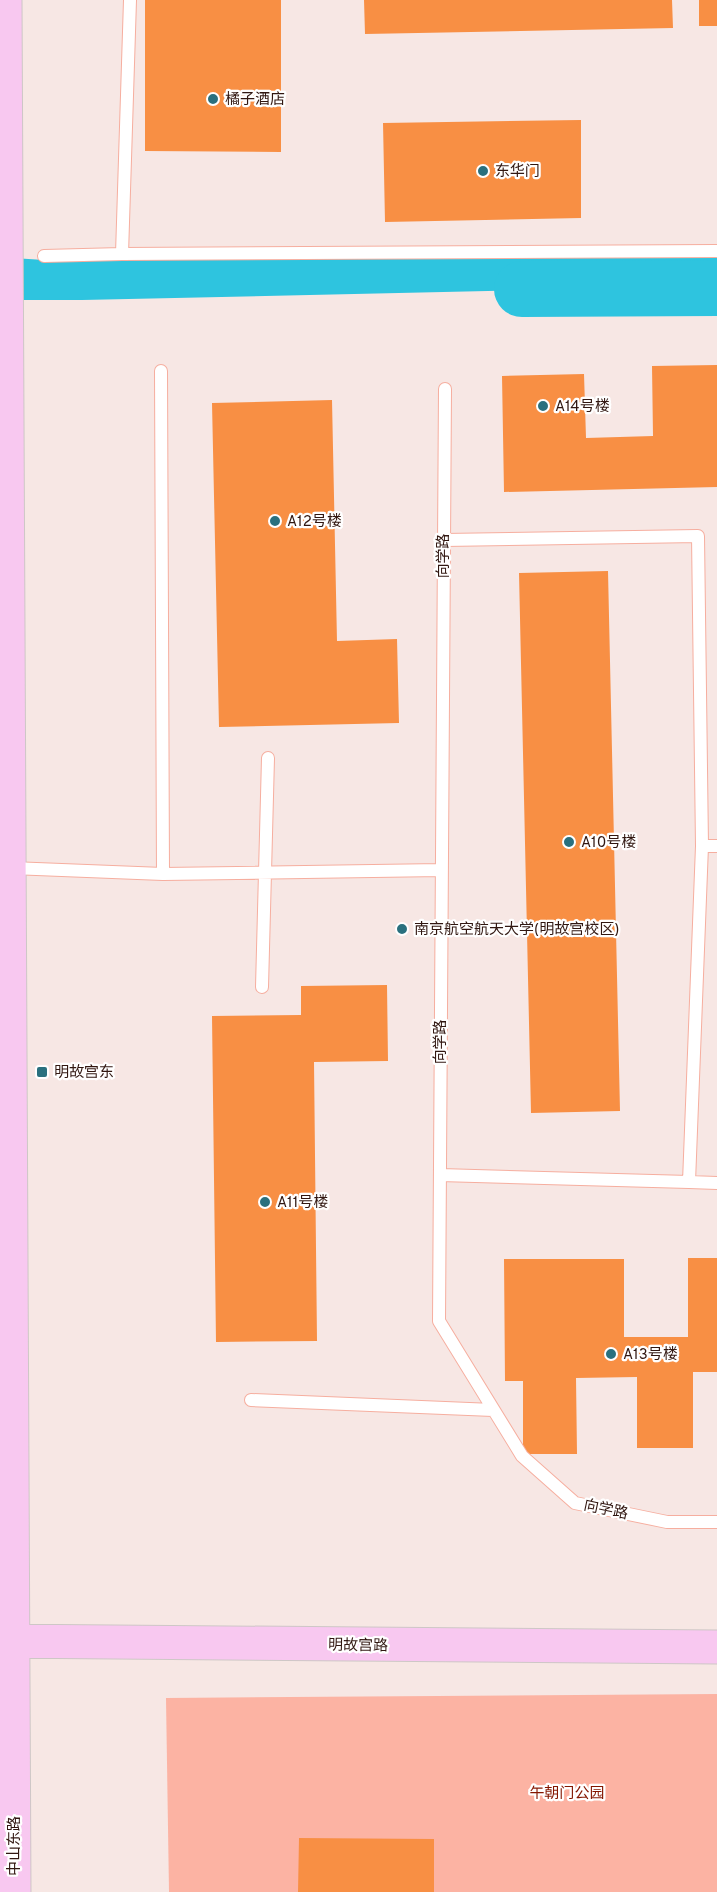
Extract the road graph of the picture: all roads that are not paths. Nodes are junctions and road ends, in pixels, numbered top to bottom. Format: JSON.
{"nodes":[{"id":1,"x":4,"y":0,"type":"edge"},
{"id":2,"x":130,"y":0,"type":"edge"},
{"id":3,"x":717,"y":251,"type":"edge"},
{"id":4,"x":122,"y":254,"type":"junction"},
{"id":5,"x":45,"y":256,"type":"dead end"},
{"id":6,"x":161,"y":371,"type":"dead end"},
{"id":7,"x":445,"y":389,"type":"dead end"},
{"id":8,"x":444,"y":540,"type":"junction"},
{"id":9,"x":268,"y":758,"type":"dead end"},
{"id":10,"x":702,"y":846,"type":"junction"},
{"id":11,"x":717,"y":846,"type":"edge"},
{"id":12,"x":9,"y":868,"type":"junction"},
{"id":13,"x":441,"y":870,"type":"junction"},
{"id":14,"x":265,"y":873,"type":"junction"},
{"id":15,"x":163,"y":874,"type":"junction"},
{"id":16,"x":262,"y":987,"type":"dead end"},
{"id":17,"x":440,"y":1175,"type":"junction"},
{"id":18,"x":688,"y":1182,"type":"junction"},
{"id":19,"x":717,"y":1183,"type":"edge"},
{"id":20,"x":251,"y":1400,"type":"dead end"},
{"id":21,"x":493,"y":1410,"type":"junction"},
{"id":22,"x":717,"y":1522,"type":"edge"},
{"id":23,"x":6,"y":1641,"type":"edge"},
{"id":24,"x":717,"y":1647,"type":"edge"},
{"id":25,"x":14,"y":1892,"type":"edge"}],
"edges":[{"from":1,"to":12,"type":"main road","name":"中山东路"},
{"from":2,"to":4,"type":"lane"},
{"from":3,"to":4,"type":"lane"},
{"from":4,"to":5,"type":"lane"},
{"from":6,"to":15,"type":"lane"},
{"from":7,"to":8,"type":"lane","name":"向学路"},
{"from":8,"to":10,"type":"lane"},
{"from":8,"to":13,"type":"lane","name":"向学路"},
{"from":9,"to":14,"type":"lane"},
{"from":10,"to":11,"type":"lane"},
{"from":10,"to":18,"type":"lane"},
{"from":12,"to":15,"type":"lane"},
{"from":12,"to":23,"type":"main road","name":"中山东路"},
{"from":13,"to":14,"type":"lane"},
{"from":13,"to":17,"type":"lane","name":"向学路"},
{"from":14,"to":15,"type":"lane"},
{"from":14,"to":16,"type":"lane"},
{"from":17,"to":18,"type":"lane"},
{"from":17,"to":21,"type":"lane","name":"向学路"},
{"from":18,"to":19,"type":"lane"},
{"from":20,"to":21,"type":"lane"},
{"from":21,"to":22,"type":"lane","name":"向学路"},
{"from":23,"to":24,"type":"main road","name":"明故宫路"},
{"from":23,"to":25,"type":"main road","name":"中山东路"}]}
